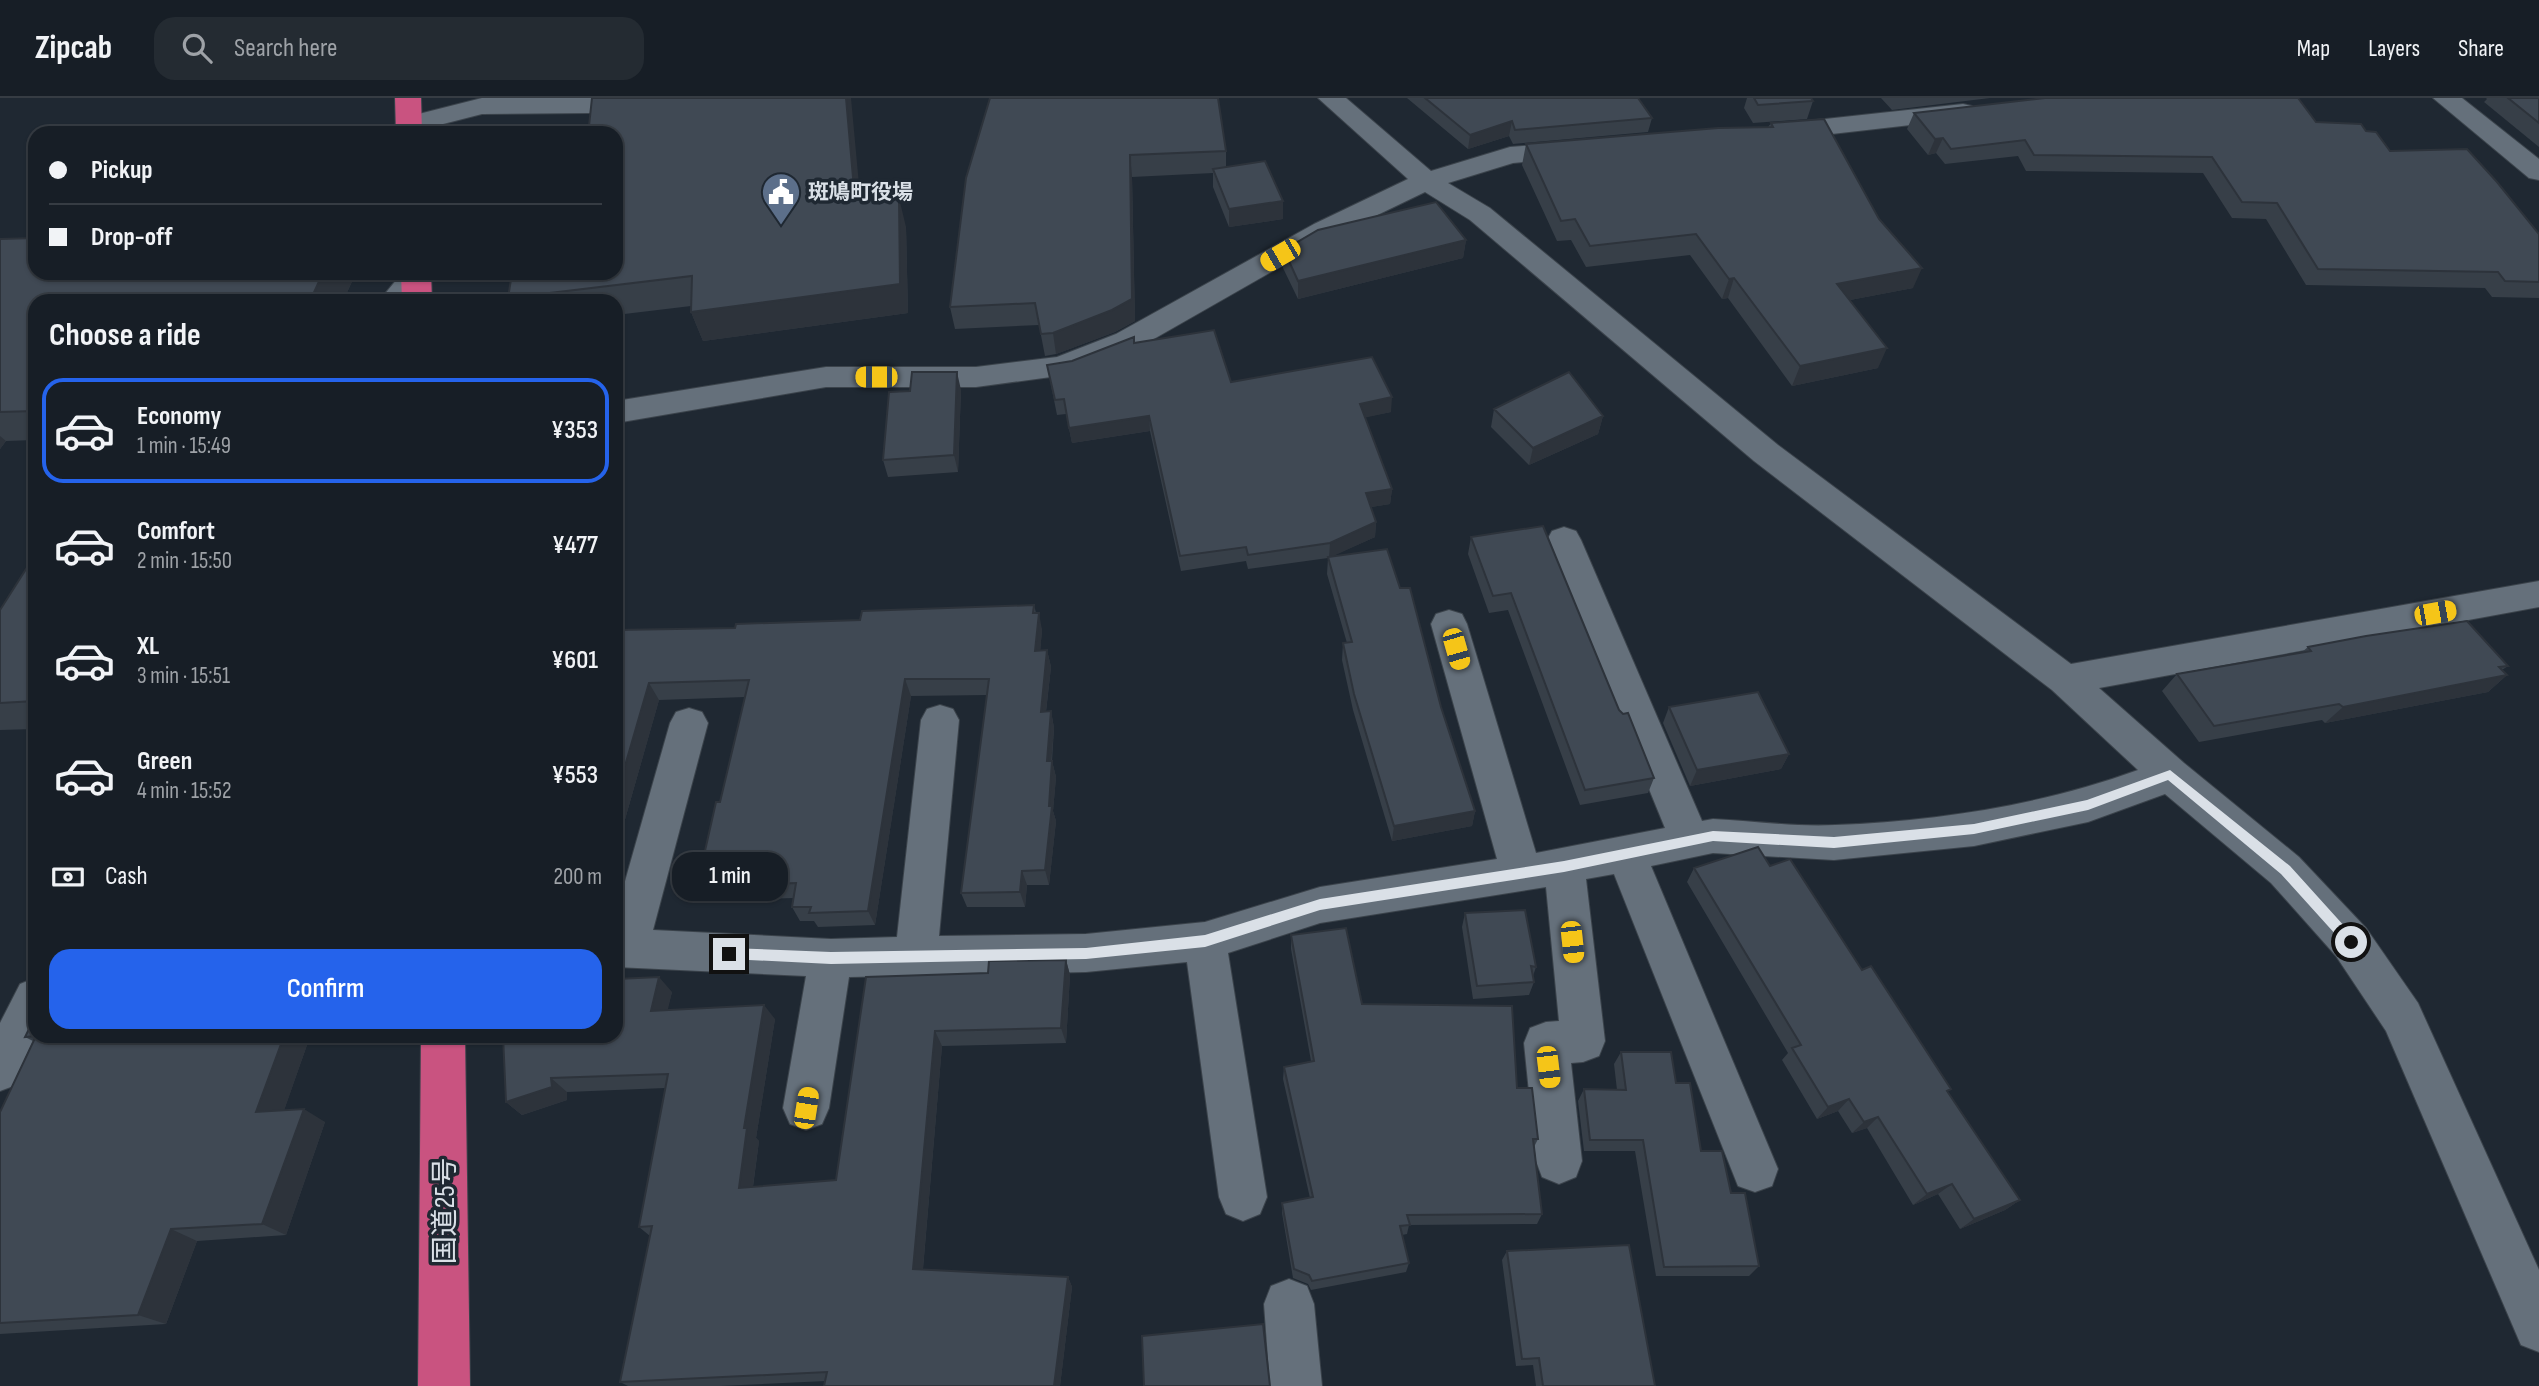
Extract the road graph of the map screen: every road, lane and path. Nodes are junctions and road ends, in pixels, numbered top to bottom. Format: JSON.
{"nodes":[{"id":1,"x":408,"y":98,"type":"edge"},
{"id":2,"x":441,"y":98,"type":"edge"},
{"id":3,"x":715,"y":98,"type":"edge"},
{"id":4,"x":1331,"y":98,"type":"edge"},
{"id":5,"x":2446,"y":98,"type":"edge"},
{"id":6,"x":1981,"y":110,"type":"edge"},
{"id":7,"x":408,"y":126,"type":"edge"},
{"id":8,"x":411,"y":126,"type":"edge"},
{"id":9,"x":418,"y":126,"type":"edge"},
{"id":10,"x":1760,"y":133,"type":"edge"},
{"id":11,"x":1607,"y":147,"type":"edge"},
{"id":12,"x":2539,"y":172,"type":"edge"},
{"id":13,"x":1426,"y":181,"type":"junction"},
{"id":14,"x":623,"y":411,"type":"edge"},
{"id":15,"x":1564,"y":540,"type":"dead end"},
{"id":16,"x":2539,"y":594,"type":"edge"},
{"id":17,"x":1449,"y":624,"type":"dead end"},
{"id":18,"x":2065,"y":680,"type":"junction"},
{"id":19,"x":940,"y":720,"type":"dead end"},
{"id":20,"x":689,"y":723,"type":"dead end"},
{"id":21,"x":2170,"y":775,"type":"junction"},
{"id":22,"x":1690,"y":841,"type":"junction"},
{"id":23,"x":1626,"y":854,"type":"junction"},
{"id":24,"x":1543,"y":870,"type":"junction"},
{"id":25,"x":1205,"y":941,"type":"junction"},
{"id":26,"x":623,"y":946,"type":"edge"},
{"id":27,"x":623,"y":949,"type":"edge"},
{"id":28,"x":916,"y":957,"type":"junction"},
{"id":29,"x":831,"y":958,"type":"junction"},
{"id":30,"x":28,"y":1012,"type":"edge"},
{"id":31,"x":443,"y":1043,"type":"edge"},
{"id":32,"x":0,"y":1070,"type":"edge"},
{"id":33,"x":806,"y":1108,"type":"dead end"},
{"id":34,"x":1559,"y":1161,"type":"dead end"},
{"id":35,"x":1755,"y":1169,"type":"dead end"},
{"id":36,"x":1243,"y":1197,"type":"dead end"},
{"id":37,"x":1289,"y":1304,"type":"dead end"},
{"id":38,"x":2539,"y":1327,"type":"edge"},
{"id":39,"x":444,"y":1386,"type":"edge"},
{"id":40,"x":1296,"y":1386,"type":"edge"}],
"edges":[{"from":1,"to":7,"type":"highway"},
{"from":2,"to":8,"type":"street"},
{"from":3,"to":9,"type":"street"},
{"from":4,"to":13,"type":"street"},
{"from":5,"to":12,"type":"street"},
{"from":6,"to":10,"type":"street"},
{"from":11,"to":13,"type":"street"},
{"from":13,"to":14,"type":"street"},
{"from":13,"to":18,"type":"street"},
{"from":15,"to":22,"type":"street"},
{"from":16,"to":18,"type":"street"},
{"from":17,"to":24,"type":"street"},
{"from":18,"to":21,"type":"street"},
{"from":19,"to":28,"type":"street"},
{"from":20,"to":26,"type":"street"},
{"from":21,"to":22,"type":"street"},
{"from":21,"to":38,"type":"street"},
{"from":22,"to":23,"type":"street"},
{"from":23,"to":24,"type":"street"},
{"from":23,"to":35,"type":"street"},
{"from":24,"to":25,"type":"street"},
{"from":24,"to":34,"type":"street"},
{"from":25,"to":28,"type":"street"},
{"from":25,"to":36,"type":"street"},
{"from":27,"to":29,"type":"street"},
{"from":28,"to":29,"type":"street"},
{"from":29,"to":33,"type":"street"},
{"from":30,"to":32,"type":"street"},
{"from":31,"to":39,"type":"highway","name":"国道25号"},
{"from":37,"to":40,"type":"street"}]}
